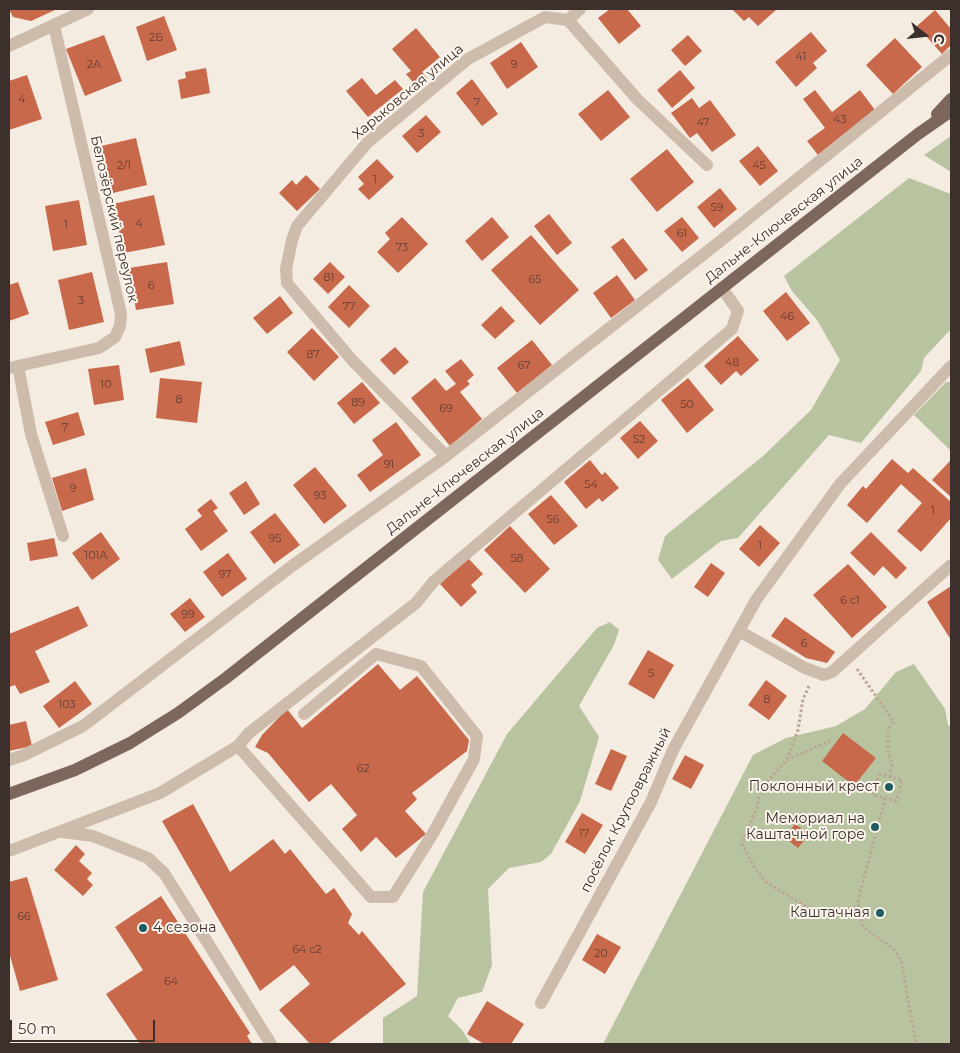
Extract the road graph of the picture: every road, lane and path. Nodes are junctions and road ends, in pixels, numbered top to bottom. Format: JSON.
{"nodes":[{"id":1,"x":88,"y":9,"type":"edge"},
{"id":2,"x":580,"y":9,"type":"edge"},
{"id":3,"x":542,"y":13,"type":"edge"},
{"id":4,"x":568,"y":20,"type":"junction"},
{"id":5,"x":54,"y":26,"type":"junction"},
{"id":6,"x":9,"y":46,"type":"edge"},
{"id":7,"x":951,"y":55,"type":"edge"},
{"id":8,"x":951,"y":98,"type":"edge"},
{"id":9,"x":951,"y":111,"type":"edge"},
{"id":10,"x":951,"y":119,"type":"edge"},
{"id":11,"x":918,"y":134,"type":"junction"},
{"id":12,"x":707,"y":165,"type":"dead end"},
{"id":13,"x":722,"y":288,"type":"junction"},
{"id":14,"x":951,"y":366,"type":"edge"},
{"id":15,"x":13,"y":367,"type":"edge"},
{"id":16,"x":446,"y":456,"type":"junction"},
{"id":17,"x":64,"y":536,"type":"dead end"},
{"id":18,"x":951,"y":565,"type":"edge"},
{"id":19,"x":739,"y":631,"type":"junction"},
{"id":20,"x":846,"y":659,"type":"junction"},
{"id":21,"x":803,"y":699,"type":"dead end"},
{"id":22,"x":304,"y":714,"type":"dead end"},
{"id":23,"x":830,"y":741,"type":"dead end"},
{"id":24,"x":238,"y":746,"type":"junction"},
{"id":25,"x":9,"y":760,"type":"edge"},
{"id":26,"x":787,"y":760,"type":"junction"},
{"id":27,"x":890,"y":776,"type":"junction"},
{"id":28,"x":9,"y":794,"type":"edge"},
{"id":29,"x":885,"y":798,"type":"junction"},
{"id":30,"x":60,"y":831,"type":"junction"},
{"id":31,"x":9,"y":851,"type":"edge"},
{"id":32,"x":858,"y":908,"type":"junction"},
{"id":33,"x":541,"y":1002,"type":"dead end"},
{"id":34,"x":271,"y":1044,"type":"edge"},
{"id":35,"x":916,"y":1044,"type":"edge"}],
"edges":[{"from":1,"to":5,"type":"street"},
{"from":2,"to":4,"type":"street"},
{"from":3,"to":4,"type":"street","name":"Харьковская улица"},
{"from":3,"to":16,"type":"street","name":"Харьковская улица"},
{"from":4,"to":12,"type":"street"},
{"from":5,"to":6,"type":"street"},
{"from":5,"to":15,"type":"street","name":"Белозёрский переулок"},
{"from":7,"to":16,"type":"street"},
{"from":8,"to":11,"type":"main road","name":"Дальне-Ключевская улица"},
{"from":9,"to":11,"type":"main road","name":"Дальне-Ключевская улица"},
{"from":10,"to":11,"type":"main road"},
{"from":11,"to":13,"type":"main road","name":"Дальне-Ключевская улица"},
{"from":13,"to":24,"type":"street"},
{"from":13,"to":28,"type":"main road","name":"Дальне-Ключевская улица"},
{"from":14,"to":19,"type":"street","name":"посёлок Крутоовражный"},
{"from":15,"to":17,"type":"street"},
{"from":16,"to":25,"type":"street"},
{"from":18,"to":20,"type":"street"},
{"from":19,"to":20,"type":"street"},
{"from":19,"to":33,"type":"street","name":"посёлок Крутоовражный"},
{"from":20,"to":27,"type":"path"},
{"from":21,"to":26,"type":"path"},
{"from":22,"to":24,"type":"street"},
{"from":23,"to":26,"type":"path"},
{"from":24,"to":30,"type":"street"},
{"from":26,"to":32,"type":"path"},
{"from":27,"to":29,"type":"path"},
{"from":27,"to":29,"type":"path"},
{"from":29,"to":32,"type":"path"},
{"from":30,"to":31,"type":"street"},
{"from":30,"to":34,"type":"street"},
{"from":32,"to":35,"type":"path"}]}
